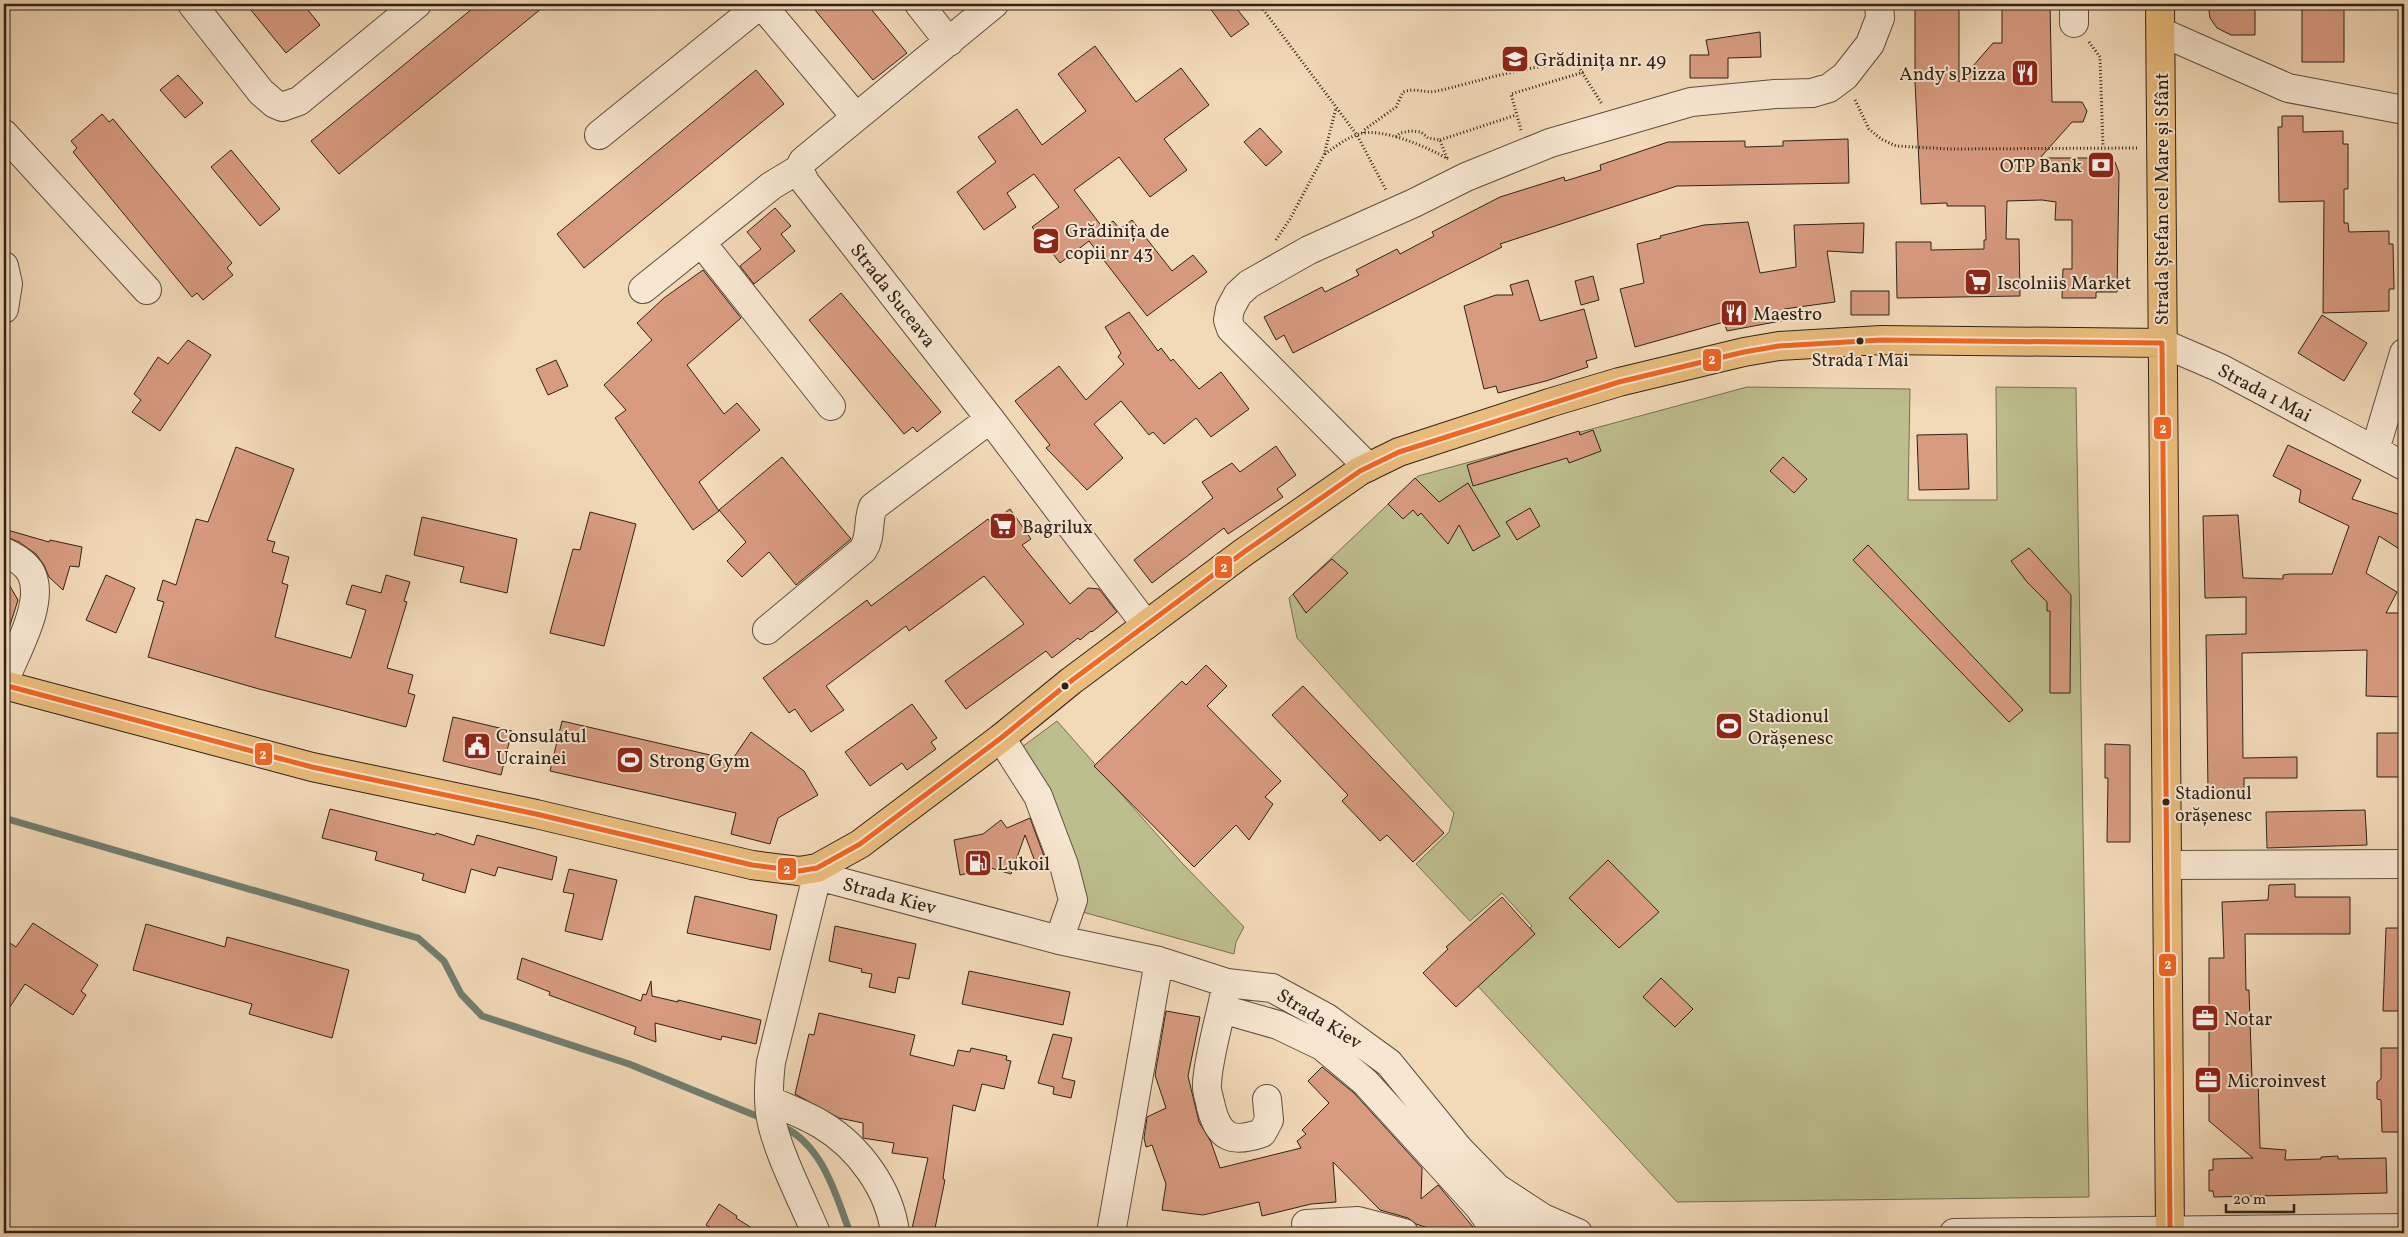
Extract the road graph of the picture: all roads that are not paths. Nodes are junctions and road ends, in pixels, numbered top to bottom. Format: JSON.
{"nodes":[{"id":1,"x":192,"y":4,"type":"edge"},
{"id":2,"x":417,"y":4,"type":"edge"},
{"id":3,"x":761,"y":4,"type":"edge"},
{"id":4,"x":919,"y":4,"type":"edge"},
{"id":5,"x":994,"y":4,"type":"edge"},
{"id":6,"x":1879,"y":4,"type":"edge"},
{"id":7,"x":2160,"y":4,"type":"edge"},
{"id":8,"x":2161,"y":32,"type":"junction"},
{"id":9,"x":949,"y":42,"type":"junction"},
{"id":10,"x":2404,"y":110,"type":"edge"},
{"id":11,"x":855,"y":116,"type":"junction"},
{"id":12,"x":4,"y":134,"type":"edge"},
{"id":13,"x":599,"y":135,"type":"dead end"},
{"id":14,"x":799,"y":169,"type":"junction"},
{"id":15,"x":701,"y":242,"type":"junction"},
{"id":16,"x":4,"y":266,"type":"edge"},
{"id":17,"x":643,"y":289,"type":"dead end"},
{"id":18,"x":147,"y":290,"type":"dead end"},
{"id":19,"x":4,"y":309,"type":"edge"},
{"id":20,"x":2162,"y":343,"type":"junction"},
{"id":21,"x":2404,"y":353,"type":"edge"},
{"id":22,"x":831,"y":406,"type":"dead end"},
{"id":23,"x":990,"y":419,"type":"junction"},
{"id":24,"x":2375,"y":450,"type":"junction"},
{"id":25,"x":2404,"y":466,"type":"edge"},
{"id":26,"x":1368,"y":467,"type":"junction"},
{"id":27,"x":4,"y":552,"type":"edge"},
{"id":28,"x":1146,"y":625,"type":"junction"},
{"id":29,"x":767,"y":630,"type":"dead end"},
{"id":30,"x":4,"y":683,"type":"edge"},
{"id":31,"x":1001,"y":738,"type":"junction"},
{"id":32,"x":2404,"y":864,"type":"edge"},
{"id":33,"x":2167,"y":865,"type":"junction"},
{"id":34,"x":808,"y":874,"type":"junction"},
{"id":35,"x":1059,"y":940,"type":"junction"},
{"id":36,"x":1159,"y":961,"type":"junction"},
{"id":37,"x":1227,"y":983,"type":"junction"},
{"id":38,"x":1222,"y":1009,"type":"junction"},
{"id":39,"x":1267,"y":1098,"type":"dead end"},
{"id":40,"x":771,"y":1114,"type":"junction"},
{"id":41,"x":1497,"y":1188,"type":"junction"},
{"id":42,"x":1306,"y":1224,"type":"dead end"},
{"id":43,"x":2404,"y":1228,"type":"edge"},
{"id":44,"x":2170,"y":1232,"type":"edge"},
{"id":45,"x":816,"y":1233,"type":"edge"},
{"id":46,"x":895,"y":1233,"type":"edge"},
{"id":47,"x":1111,"y":1233,"type":"edge"},
{"id":48,"x":1404,"y":1233,"type":"edge"},
{"id":49,"x":1497,"y":1233,"type":"edge"},
{"id":50,"x":1525,"y":1233,"type":"edge"},
{"id":51,"x":1578,"y":1233,"type":"edge"},
{"id":52,"x":1954,"y":1233,"type":"edge"}],
"edges":[{"from":1,"to":2,"type":"street"},
{"from":3,"to":11,"type":"street"},
{"from":3,"to":13,"type":"street"},
{"from":4,"to":9,"type":"street"},
{"from":5,"to":9,"type":"street"},
{"from":6,"to":26,"type":"street"},
{"from":7,"to":8,"type":"main road","name":"Strada Ștefan cel Mare și Sfânt"},
{"from":8,"to":10,"type":"street"},
{"from":8,"to":20,"type":"main road","name":"Strada Ștefan cel Mare și Sfânt"},
{"from":9,"to":11,"type":"street"},
{"from":11,"to":14,"type":"street"},
{"from":12,"to":18,"type":"street"},
{"from":14,"to":15,"type":"street"},
{"from":14,"to":23,"type":"street","name":"Strada Suceava"},
{"from":15,"to":17,"type":"street"},
{"from":15,"to":22,"type":"street"},
{"from":16,"to":19,"type":"street"},
{"from":20,"to":24,"type":"street","name":"Strada 1 Mai"},
{"from":20,"to":26,"type":"main road","name":"Strada 1 Mai"},
{"from":20,"to":33,"type":"main road","name":"Strada Ștefan cel Mare și Sfânt"},
{"from":21,"to":24,"type":"street"},
{"from":23,"to":28,"type":"street","name":"Strada Suceava"},
{"from":23,"to":29,"type":"street"},
{"from":24,"to":25,"type":"street","name":"Strada 1 Mai"},
{"from":26,"to":28,"type":"main road","name":"Strada 1 Mai"},
{"from":27,"to":30,"type":"street"},
{"from":28,"to":31,"type":"main road","name":"Strada 1 Mai"},
{"from":30,"to":34,"type":"main road","name":"Strada Kiev"},
{"from":31,"to":34,"type":"main road","name":"Strada 1 Mai"},
{"from":31,"to":35,"type":"street"},
{"from":32,"to":33,"type":"street"},
{"from":33,"to":44,"type":"main road","name":"Strada Ștefan cel Mare și Sfânt"},
{"from":34,"to":35,"type":"street","name":"Strada Kiev"},
{"from":34,"to":40,"type":"street"},
{"from":35,"to":36,"type":"street","name":"Strada Kiev"},
{"from":36,"to":37,"type":"street","name":"Strada Kiev"},
{"from":36,"to":47,"type":"street"},
{"from":37,"to":38,"type":"street"},
{"from":37,"to":41,"type":"street","name":"Strada Kiev"},
{"from":38,"to":39,"type":"street"},
{"from":38,"to":49,"type":"street"},
{"from":40,"to":45,"type":"street"},
{"from":40,"to":46,"type":"street"},
{"from":41,"to":50,"type":"street"},
{"from":41,"to":51,"type":"street","name":"Strada Kiev"},
{"from":42,"to":48,"type":"street"},
{"from":43,"to":44,"type":"street"},
{"from":44,"to":52,"type":"street"}]}
